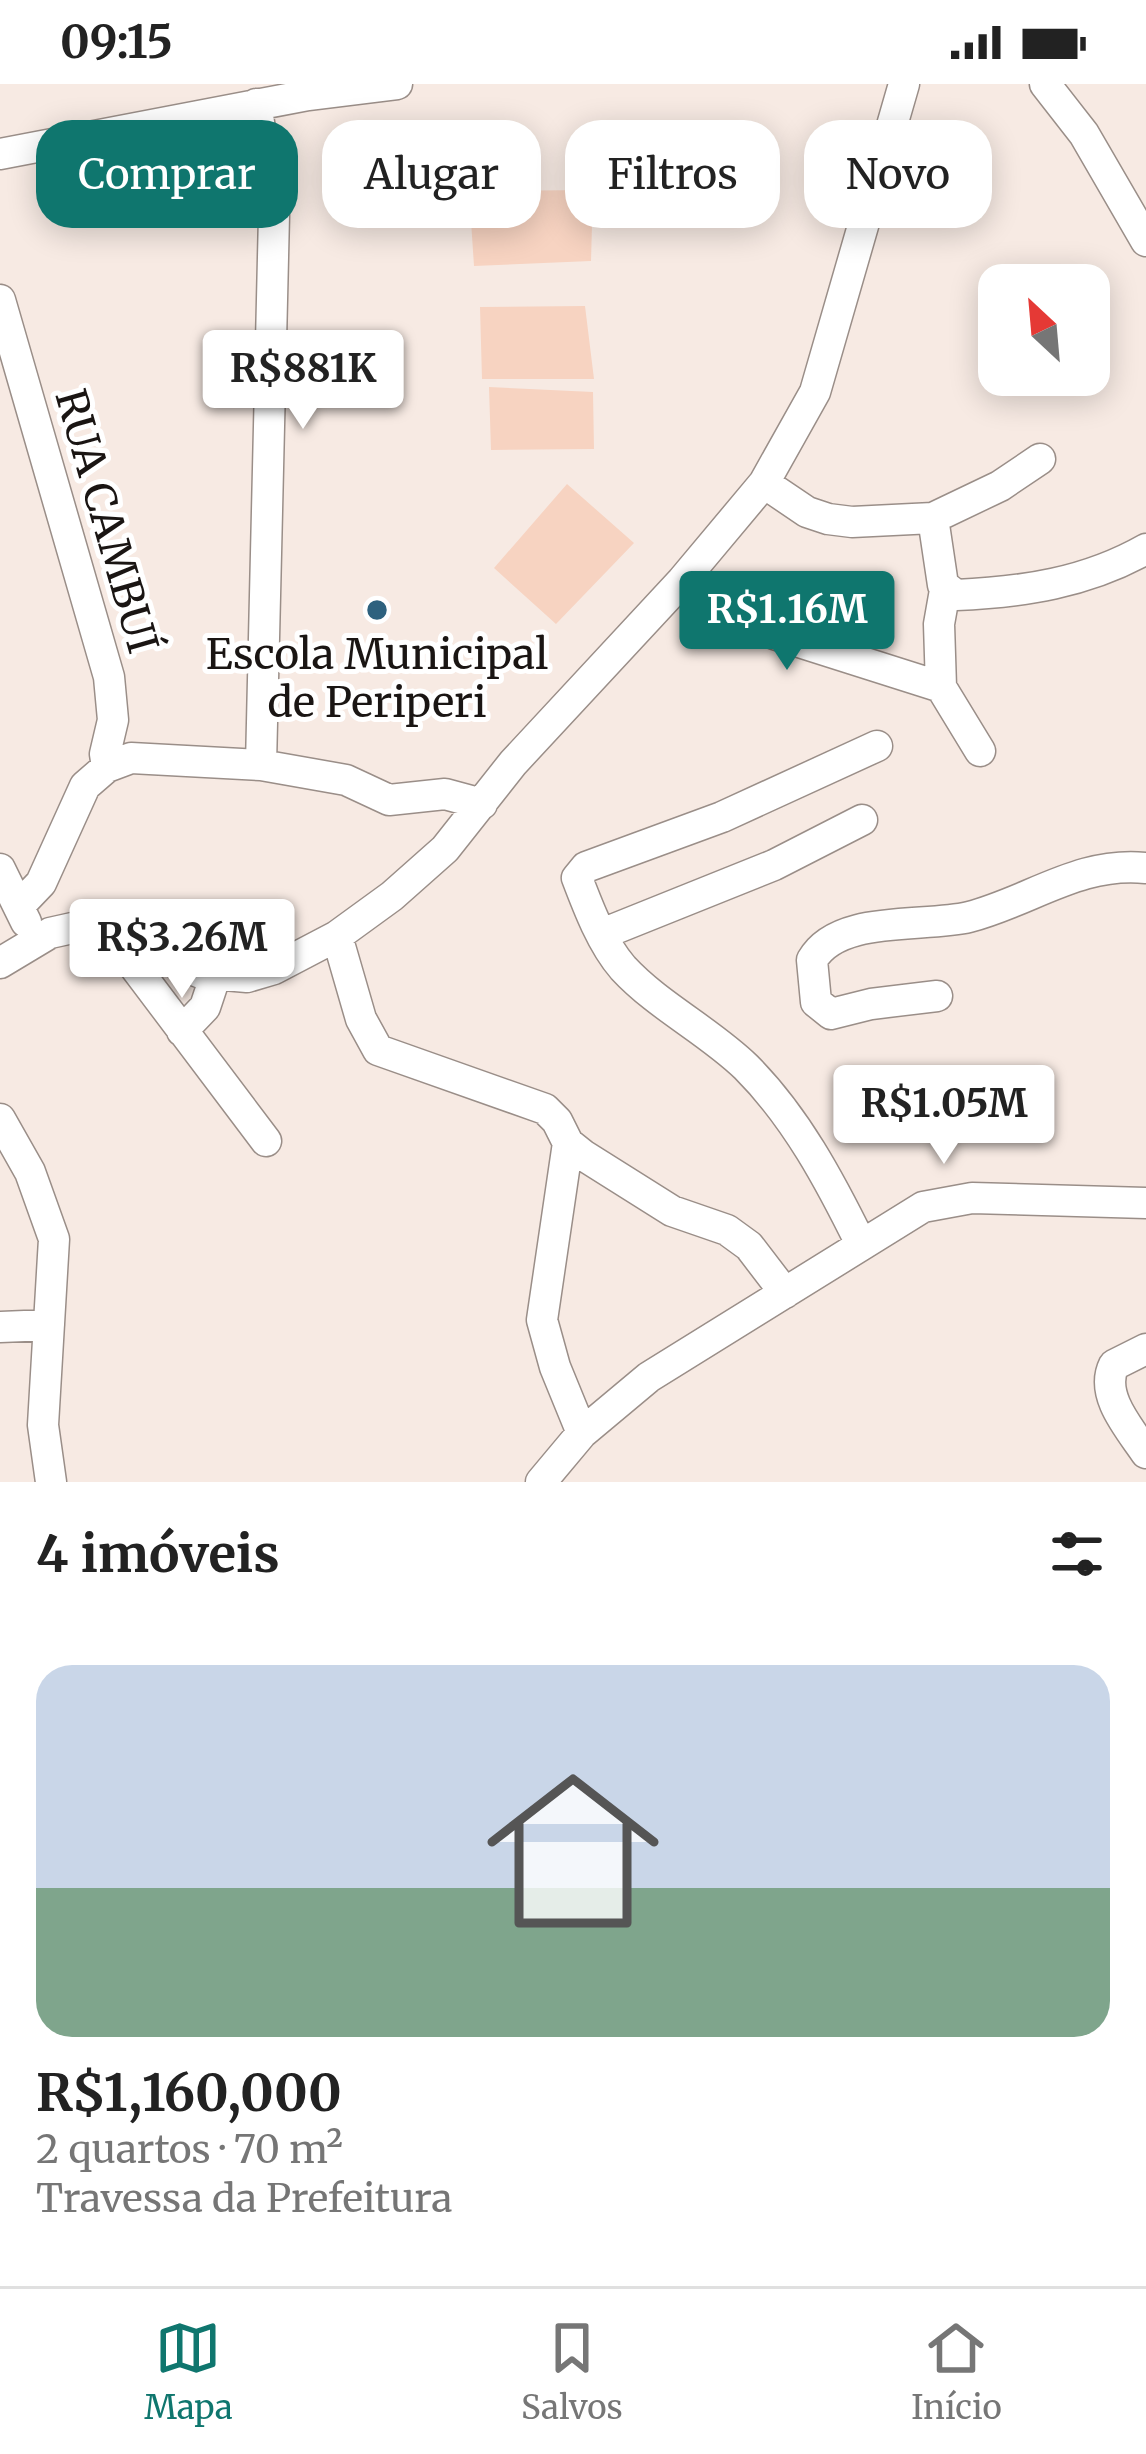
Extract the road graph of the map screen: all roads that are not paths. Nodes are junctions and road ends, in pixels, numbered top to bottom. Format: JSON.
{"nodes":[{"id":1,"x":398,"y":84,"type":"edge"},
{"id":2,"x":904,"y":84,"type":"edge"},
{"id":3,"x":1045,"y":84,"type":"edge"},
{"id":4,"x":237,"y":99,"type":"edge"},
{"id":5,"x":0,"y":154,"type":"edge"},
{"id":6,"x":1146,"y":241,"type":"edge"},
{"id":7,"x":0,"y":300,"type":"edge"},
{"id":8,"x":1040,"y":459,"type":"dead end"},
{"id":9,"x":764,"y":483,"type":"junction"},
{"id":10,"x":933,"y":518,"type":"junction"},
{"id":11,"x":1146,"y":549,"type":"edge"},
{"id":12,"x":682,"y":581,"type":"junction"},
{"id":13,"x":945,"y":590,"type":"junction"},
{"id":14,"x":941,"y":687,"type":"junction"},
{"id":15,"x":877,"y":746,"type":"dead end"},
{"id":16,"x":980,"y":752,"type":"dead end"},
{"id":17,"x":261,"y":765,"type":"junction"},
{"id":18,"x":107,"y":767,"type":"junction"},
{"id":19,"x":482,"y":804,"type":"junction"},
{"id":20,"x":862,"y":820,"type":"dead end"},
{"id":21,"x":0,"y":868,"type":"edge"},
{"id":22,"x":1146,"y":868,"type":"edge"},
{"id":23,"x":19,"y":906,"type":"junction"},
{"id":24,"x":602,"y":934,"type":"junction"},
{"id":25,"x":337,"y":936,"type":"junction"},
{"id":26,"x":112,"y":938,"type":"junction"},
{"id":27,"x":35,"y":940,"type":"junction"},
{"id":28,"x":0,"y":962,"type":"edge"},
{"id":29,"x":215,"y":977,"type":"junction"},
{"id":30,"x":937,"y":996,"type":"dead end"},
{"id":31,"x":182,"y":1031,"type":"junction"},
{"id":32,"x":4,"y":1133,"type":"edge"},
{"id":33,"x":266,"y":1141,"type":"dead end"},
{"id":34,"x":568,"y":1143,"type":"junction"},
{"id":35,"x":1146,"y":1203,"type":"edge"},
{"id":36,"x":861,"y":1244,"type":"junction"},
{"id":37,"x":785,"y":1293,"type":"junction"},
{"id":38,"x":49,"y":1325,"type":"junction"},
{"id":39,"x":0,"y":1327,"type":"edge"},
{"id":40,"x":1146,"y":1349,"type":"edge"},
{"id":41,"x":582,"y":1433,"type":"junction"},
{"id":42,"x":1146,"y":1453,"type":"edge"},
{"id":43,"x":43,"y":1480,"type":"edge"},
{"id":44,"x":541,"y":1482,"type":"edge"}],
"edges":[{"from":1,"to":4,"type":"street"},
{"from":2,"to":9,"type":"street"},
{"from":3,"to":6,"type":"street"},
{"from":4,"to":5,"type":"street"},
{"from":4,"to":17,"type":"street"},
{"from":7,"to":18,"type":"street","name":"RUA CAMBUÍ"},
{"from":8,"to":10,"type":"street"},
{"from":9,"to":10,"type":"street"},
{"from":9,"to":12,"type":"street"},
{"from":10,"to":13,"type":"street"},
{"from":11,"to":13,"type":"street"},
{"from":12,"to":14,"type":"street"},
{"from":12,"to":19,"type":"street"},
{"from":13,"to":14,"type":"street"},
{"from":14,"to":16,"type":"street"},
{"from":15,"to":24,"type":"street"},
{"from":17,"to":18,"type":"street"},
{"from":17,"to":19,"type":"street"},
{"from":18,"to":23,"type":"street"},
{"from":19,"to":25,"type":"street"},
{"from":20,"to":24,"type":"street"},
{"from":21,"to":23,"type":"street"},
{"from":22,"to":30,"type":"street"},
{"from":23,"to":27,"type":"street"},
{"from":24,"to":36,"type":"street"},
{"from":25,"to":29,"type":"street"},
{"from":25,"to":34,"type":"street"},
{"from":26,"to":27,"type":"street"},
{"from":26,"to":29,"type":"street"},
{"from":26,"to":31,"type":"street"},
{"from":27,"to":28,"type":"street"},
{"from":29,"to":31,"type":"street"},
{"from":31,"to":33,"type":"street"},
{"from":32,"to":38,"type":"street"},
{"from":34,"to":37,"type":"street"},
{"from":34,"to":41,"type":"street"},
{"from":35,"to":36,"type":"street"},
{"from":36,"to":37,"type":"street"},
{"from":37,"to":41,"type":"street"},
{"from":38,"to":39,"type":"street"},
{"from":38,"to":43,"type":"street"},
{"from":40,"to":42,"type":"street"},
{"from":41,"to":44,"type":"street"}]}
